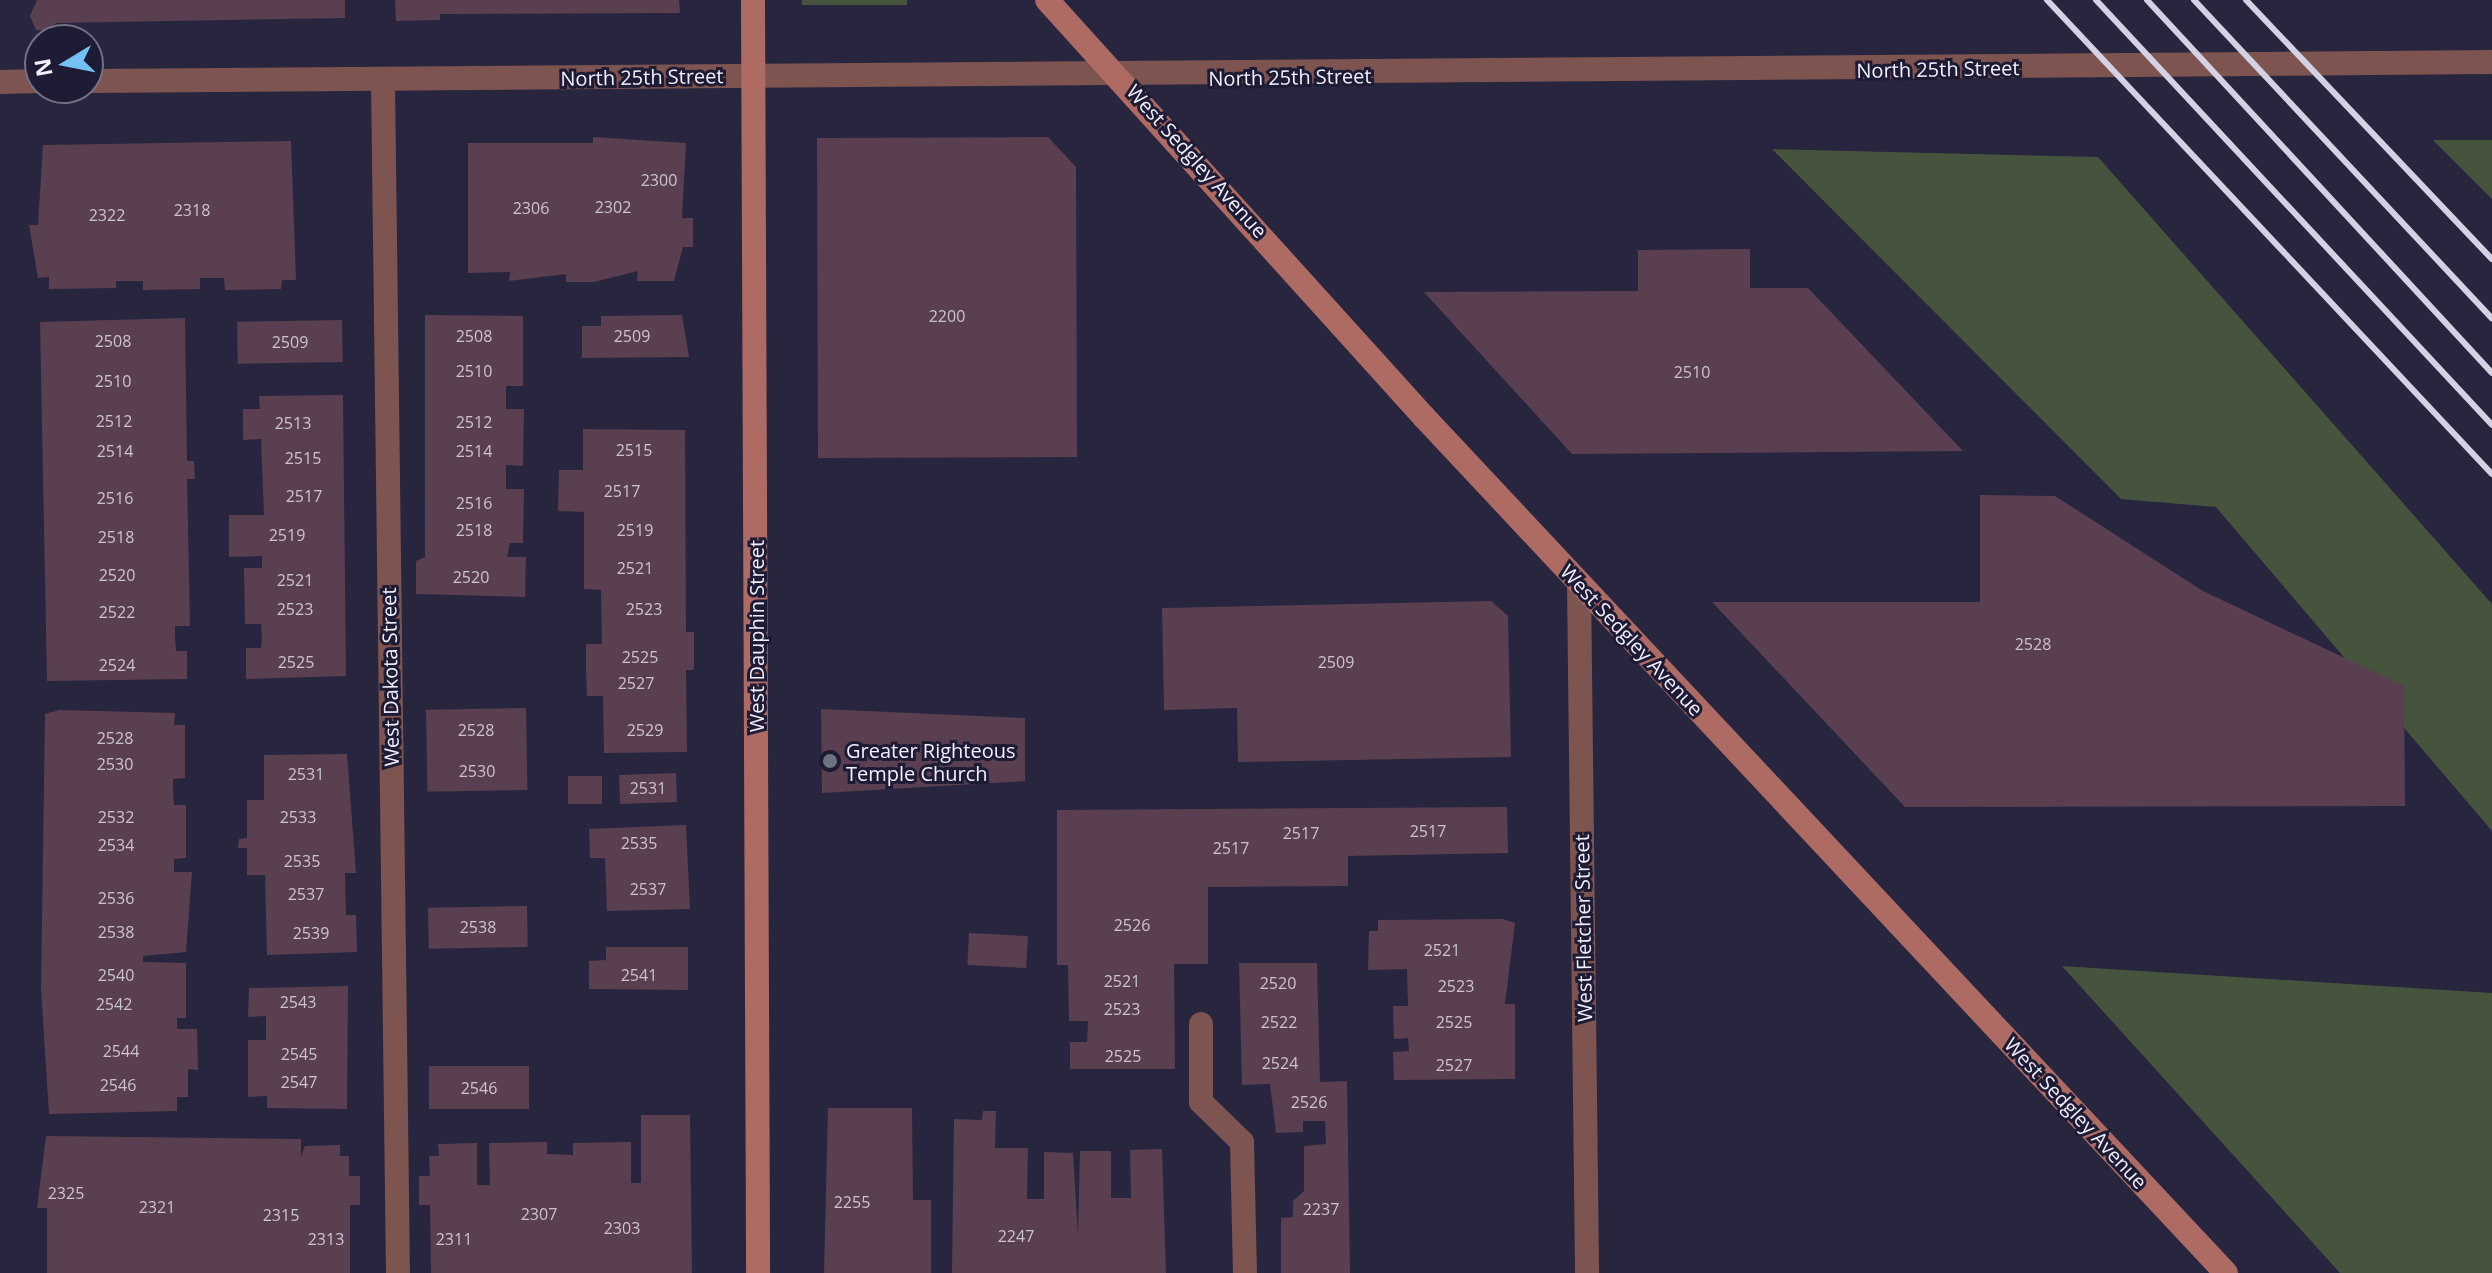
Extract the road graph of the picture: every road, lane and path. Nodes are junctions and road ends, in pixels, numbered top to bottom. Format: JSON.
{"nodes":[{"id":1,"x":753,"y":0,"type":"edge"},
{"id":2,"x":1047,"y":0,"type":"edge"},
{"id":3,"x":2492,"y":62,"type":"edge"},
{"id":4,"x":754,"y":75,"type":"junction"},
{"id":5,"x":1123,"y":78,"type":"junction"},
{"id":6,"x":24,"y":81,"type":"edge"},
{"id":7,"x":104,"y":81,"type":"edge"},
{"id":8,"x":383,"y":81,"type":"junction"},
{"id":9,"x":0,"y":82,"type":"edge"},
{"id":10,"x":1579,"y":584,"type":"junction"},
{"id":11,"x":1201,"y":1024,"type":"dead end"},
{"id":12,"x":398,"y":1273,"type":"edge"},
{"id":13,"x":758,"y":1273,"type":"edge"},
{"id":14,"x":1245,"y":1273,"type":"edge"},
{"id":15,"x":1587,"y":1273,"type":"edge"},
{"id":16,"x":2226,"y":1273,"type":"edge"}],
"edges":[{"from":1,"to":4,"type":"street","name":"West Dauphin Street"},
{"from":2,"to":5,"type":"street","name":"West Sedgley Avenue"},
{"from":3,"to":5,"type":"street","name":"North 25th Street"},
{"from":4,"to":5,"type":"street","name":"North 25th Street"},
{"from":4,"to":8,"type":"street","name":"North 25th Street"},
{"from":4,"to":13,"type":"street","name":"West Dauphin Street"},
{"from":5,"to":10,"type":"street","name":"West Sedgley Avenue"},
{"from":6,"to":9,"type":"street"},
{"from":7,"to":8,"type":"street","name":"North 25th Street"},
{"from":8,"to":12,"type":"street","name":"West Dakota Street"},
{"from":10,"to":15,"type":"street","name":"West Fletcher Street"},
{"from":10,"to":16,"type":"street","name":"West Sedgley Avenue"},
{"from":11,"to":14,"type":"street"}]}
